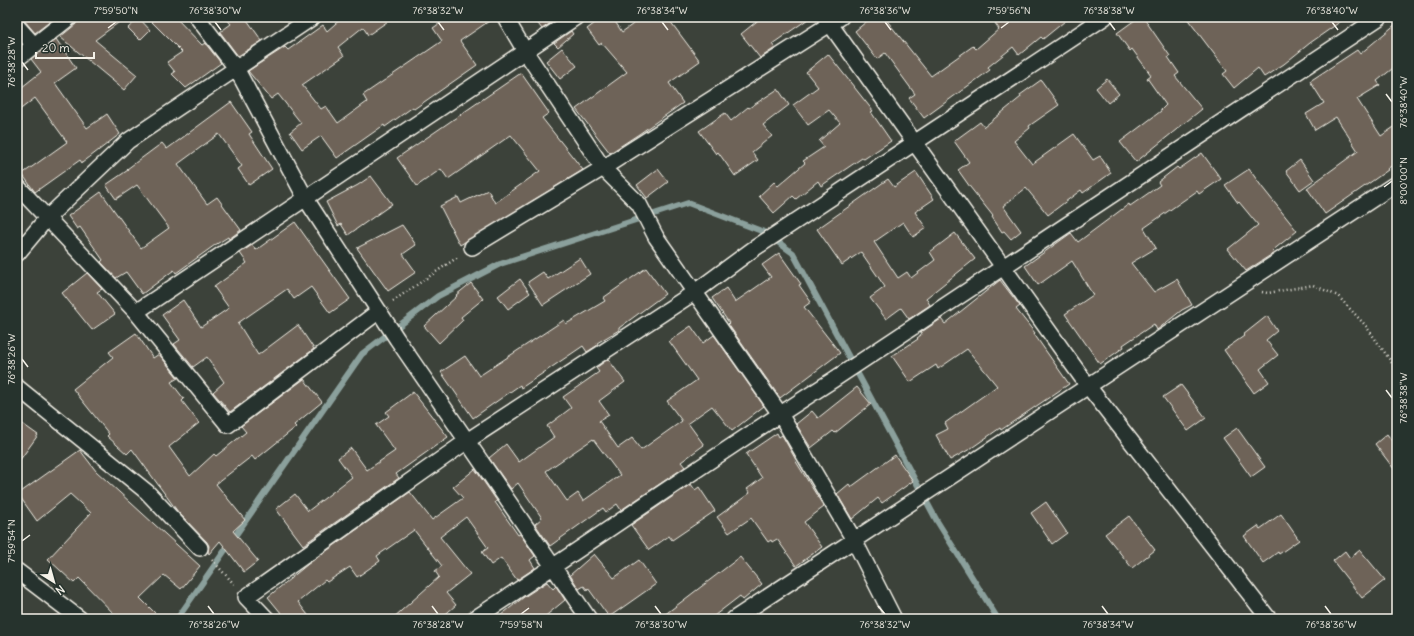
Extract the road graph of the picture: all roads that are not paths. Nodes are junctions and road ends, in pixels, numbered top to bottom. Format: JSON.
{"nodes":[{"id":1,"x":70,"y":17,"type":"edge"},
{"id":2,"x":197,"y":17,"type":"edge"},
{"id":3,"x":313,"y":17,"type":"edge"},
{"id":4,"x":505,"y":17,"type":"edge"},
{"id":5,"x":576,"y":17,"type":"edge"},
{"id":6,"x":1105,"y":17,"type":"edge"},
{"id":7,"x":1380,"y":17,"type":"edge"},
{"id":8,"x":832,"y":19,"type":"edge"},
{"id":9,"x":17,"y":26,"type":"edge"},
{"id":10,"x":34,"y":45,"type":"junction"},
{"id":11,"x":525,"y":50,"type":"junction"},
{"id":12,"x":17,"y":59,"type":"edge"},
{"id":13,"x":236,"y":68,"type":"junction"},
{"id":14,"x":914,"y":143,"type":"junction"},
{"id":15,"x":603,"y":168,"type":"junction"},
{"id":16,"x":1397,"y":183,"type":"edge"},
{"id":17,"x":17,"y":186,"type":"edge"},
{"id":18,"x":306,"y":199,"type":"junction"},
{"id":19,"x":47,"y":218,"type":"junction"},
{"id":20,"x":472,"y":247,"type":"road end"},
{"id":21,"x":17,"y":254,"type":"edge"},
{"id":22,"x":1004,"y":267,"type":"junction"},
{"id":23,"x":695,"y":292,"type":"junction"},
{"id":24,"x":379,"y":311,"type":"junction"},
{"id":25,"x":136,"y":312,"type":"junction"},
{"id":26,"x":1088,"y":386,"type":"junction"},
{"id":27,"x":17,"y":388,"type":"edge"},
{"id":28,"x":780,"y":414,"type":"junction"},
{"id":29,"x":467,"y":441,"type":"junction"},
{"id":30,"x":854,"y":540,"type":"junction"},
{"id":31,"x":200,"y":548,"type":"road end"},
{"id":32,"x":553,"y":567,"type":"junction"},
{"id":33,"x":17,"y":571,"type":"edge"},
{"id":34,"x":80,"y":619,"type":"edge"},
{"id":35,"x":267,"y":619,"type":"edge"},
{"id":36,"x":474,"y":619,"type":"edge"},
{"id":37,"x":589,"y":619,"type":"edge"},
{"id":38,"x":734,"y":619,"type":"edge"},
{"id":39,"x":894,"y":619,"type":"edge"},
{"id":40,"x":1268,"y":619,"type":"edge"}],
"edges":[{"from":1,"to":10,"type":"street"},
{"from":2,"to":13,"type":"street"},
{"from":3,"to":13,"type":"street"},
{"from":4,"to":11,"type":"street"},
{"from":5,"to":11,"type":"street"},
{"from":6,"to":14,"type":"street"},
{"from":7,"to":22,"type":"street"},
{"from":8,"to":14,"type":"street"},
{"from":8,"to":15,"type":"street"},
{"from":9,"to":10,"type":"street"},
{"from":10,"to":12,"type":"street"},
{"from":11,"to":15,"type":"street"},
{"from":11,"to":18,"type":"street"},
{"from":13,"to":18,"type":"street"},
{"from":13,"to":19,"type":"street"},
{"from":14,"to":22,"type":"street"},
{"from":14,"to":23,"type":"street"},
{"from":15,"to":20,"type":"street"},
{"from":15,"to":23,"type":"street"},
{"from":16,"to":26,"type":"street"},
{"from":17,"to":19,"type":"street"},
{"from":18,"to":24,"type":"street"},
{"from":18,"to":25,"type":"street"},
{"from":19,"to":21,"type":"street"},
{"from":19,"to":25,"type":"street"},
{"from":22,"to":26,"type":"street"},
{"from":22,"to":28,"type":"street"},
{"from":23,"to":28,"type":"street"},
{"from":23,"to":29,"type":"street"},
{"from":24,"to":25,"type":"street"},
{"from":24,"to":29,"type":"street"},
{"from":26,"to":30,"type":"street"},
{"from":26,"to":40,"type":"street"},
{"from":27,"to":31,"type":"street"},
{"from":28,"to":30,"type":"street"},
{"from":28,"to":32,"type":"street"},
{"from":29,"to":32,"type":"street"},
{"from":29,"to":35,"type":"street"},
{"from":30,"to":38,"type":"street"},
{"from":30,"to":39,"type":"street"},
{"from":32,"to":36,"type":"street"},
{"from":32,"to":37,"type":"street"},
{"from":33,"to":34,"type":"street"}]}
